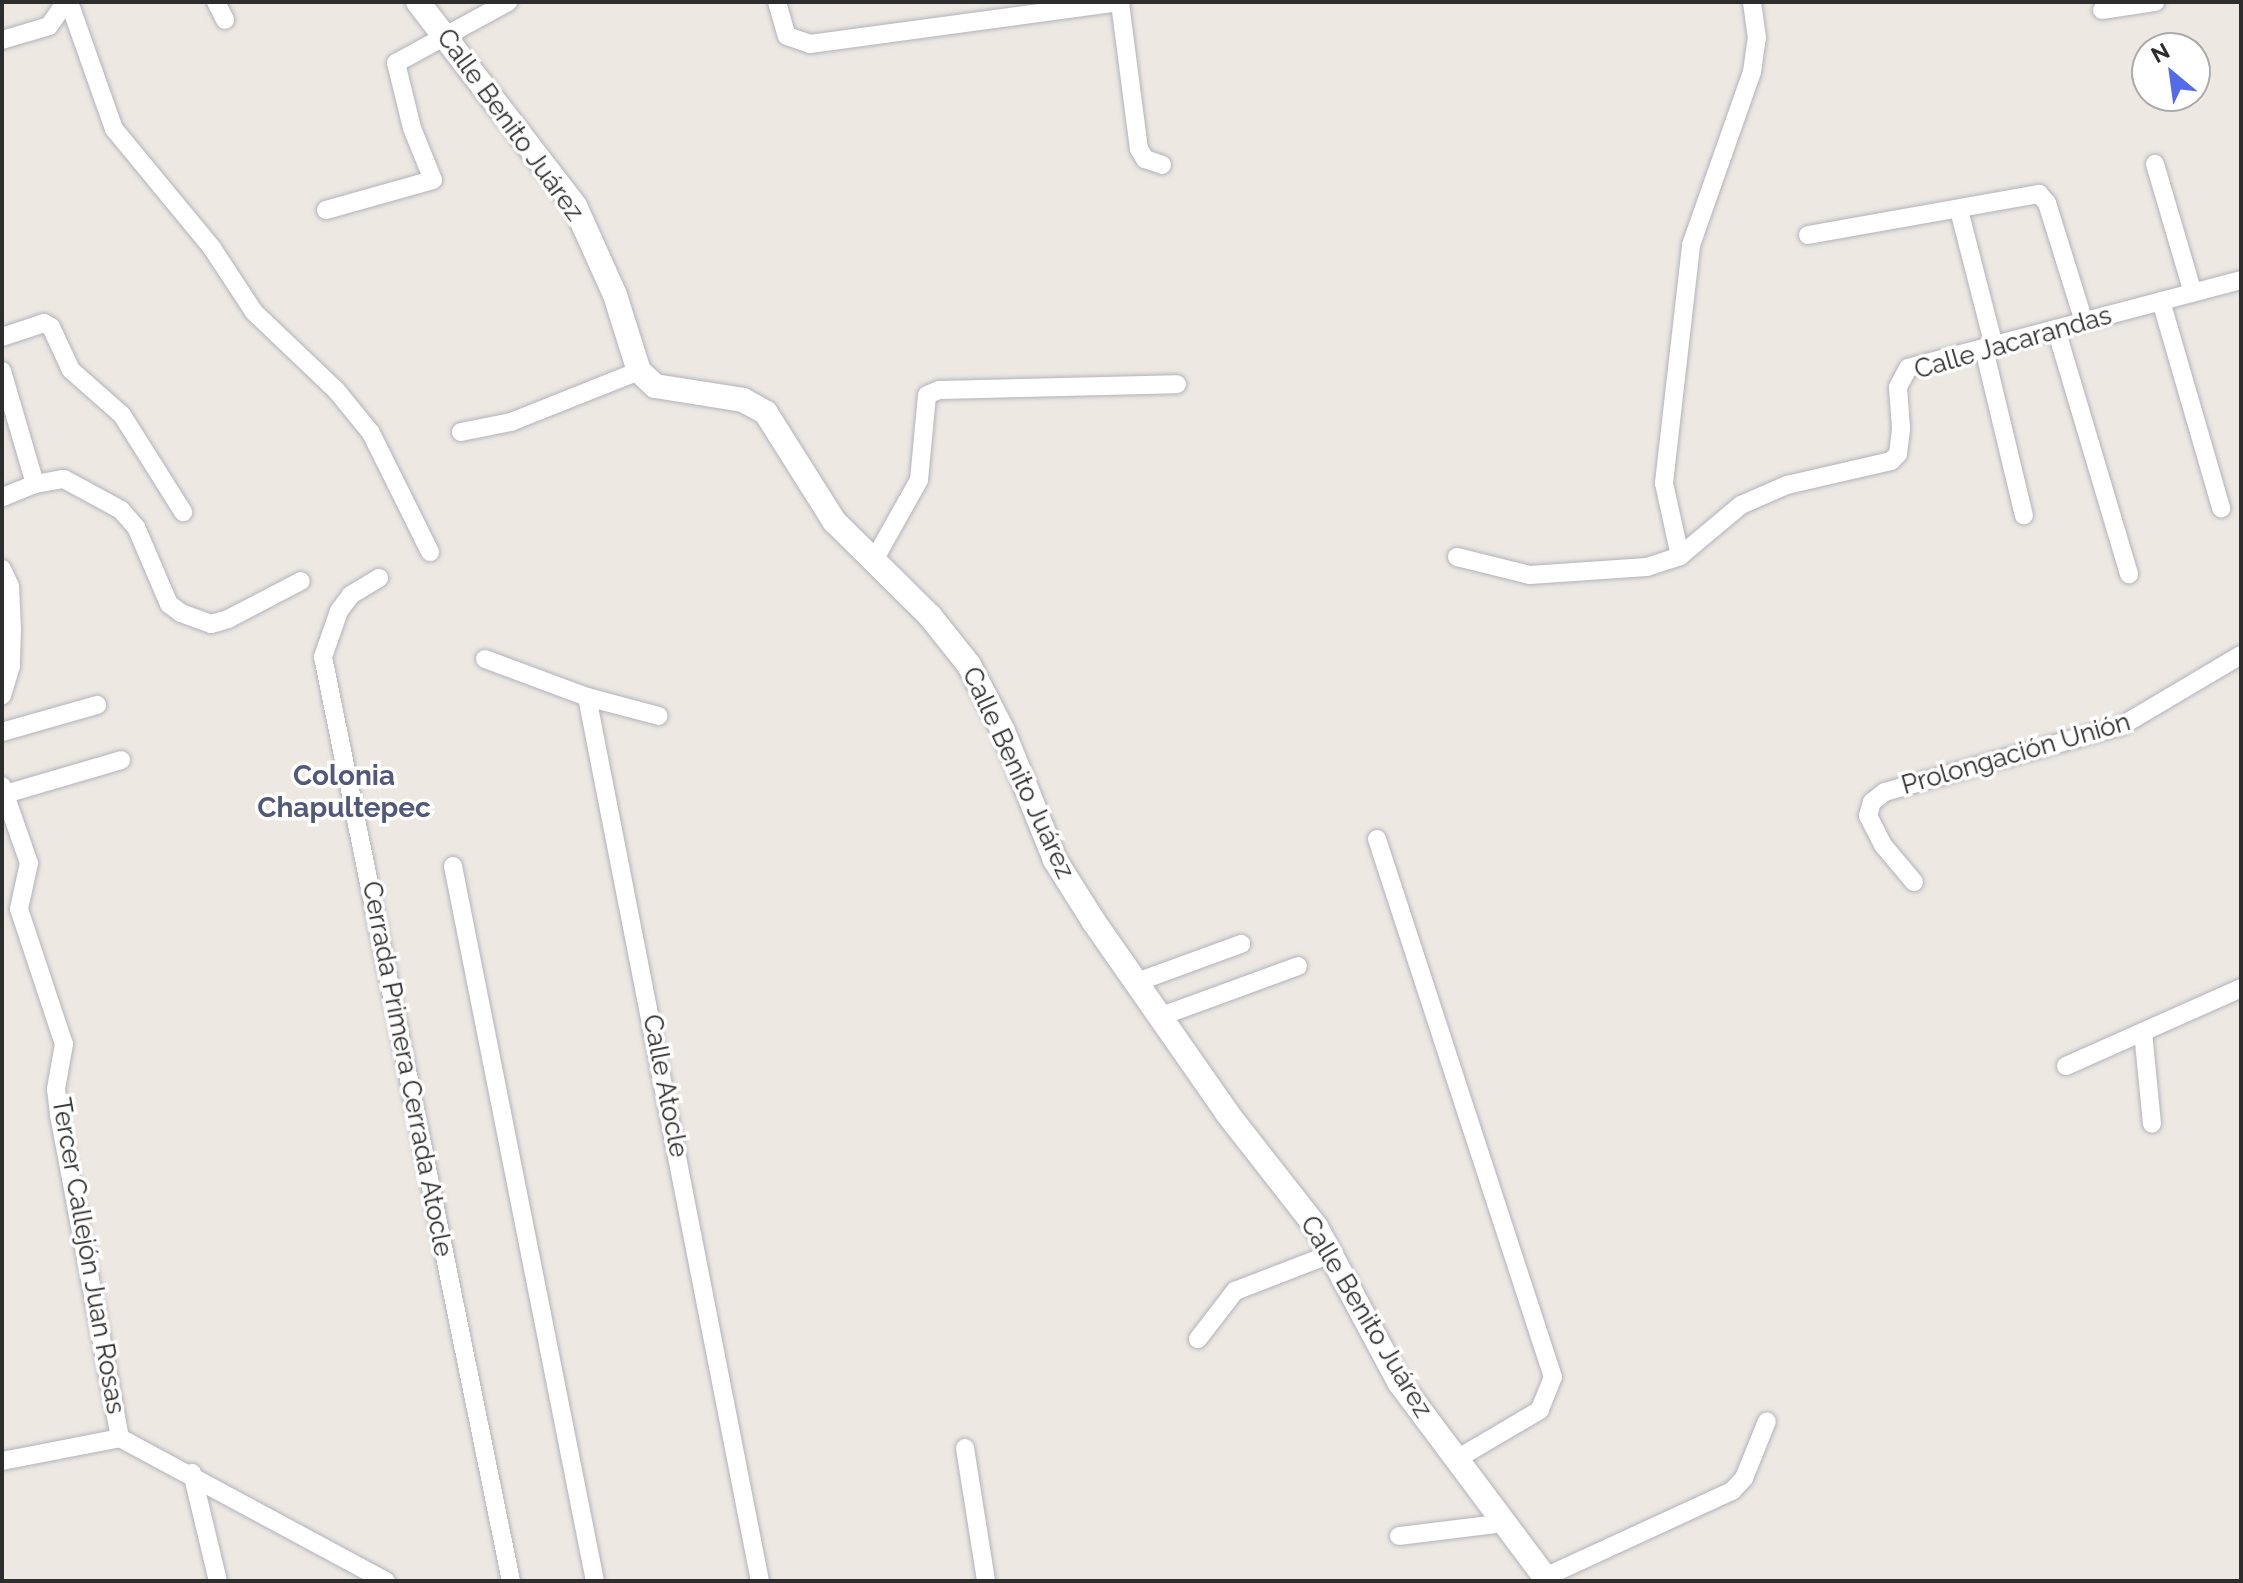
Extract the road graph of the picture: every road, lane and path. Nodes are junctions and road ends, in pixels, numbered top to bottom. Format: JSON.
{"nodes":[{"id":1,"x":68,"y":2,"type":"edge"},
{"id":2,"x":216,"y":2,"type":"edge"},
{"id":3,"x":418,"y":2,"type":"edge"},
{"id":4,"x":508,"y":2,"type":"edge"},
{"id":5,"x":777,"y":2,"type":"edge"},
{"id":6,"x":1121,"y":2,"type":"edge"},
{"id":7,"x":1752,"y":2,"type":"edge"},
{"id":8,"x":2155,"y":2,"type":"edge"},
{"id":9,"x":2102,"y":10,"type":"dead end"},
{"id":10,"x":225,"y":20,"type":"dead end"},
{"id":11,"x":449,"y":38,"type":"junction"},
{"id":12,"x":2,"y":40,"type":"edge"},
{"id":13,"x":2155,"y":164,"type":"dead end"},
{"id":14,"x":1162,"y":165,"type":"dead end"},
{"id":15,"x":326,"y":210,"type":"dead end"},
{"id":16,"x":1959,"y":210,"type":"junction"},
{"id":17,"x":1808,"y":235,"type":"dead end"},
{"id":18,"x":2241,"y":280,"type":"edge"},
{"id":19,"x":2193,"y":293,"type":"junction"},
{"id":20,"x":2161,"y":301,"type":"junction"},
{"id":21,"x":2084,"y":322,"type":"junction"},
{"id":22,"x":2056,"y":329,"type":"junction"},
{"id":23,"x":2,"y":337,"type":"edge"},
{"id":24,"x":1989,"y":347,"type":"junction"},
{"id":25,"x":2,"y":371,"type":"edge"},
{"id":26,"x":639,"y":371,"type":"junction"},
{"id":27,"x":1177,"y":384,"type":"dead end"},
{"id":28,"x":461,"y":432,"type":"dead end"},
{"id":29,"x":35,"y":484,"type":"junction"},
{"id":30,"x":2,"y":497,"type":"edge"},
{"id":31,"x":2221,"y":508,"type":"dead end"},
{"id":32,"x":183,"y":512,"type":"dead end"},
{"id":33,"x":2024,"y":515,"type":"dead end"},
{"id":34,"x":430,"y":552,"type":"dead end"},
{"id":35,"x":1680,"y":556,"type":"junction"},
{"id":36,"x":1457,"y":557,"type":"dead end"},
{"id":37,"x":873,"y":562,"type":"junction"},
{"id":38,"x":2,"y":569,"type":"edge"},
{"id":39,"x":2129,"y":574,"type":"dead end"},
{"id":40,"x":379,"y":578,"type":"dead end"},
{"id":41,"x":301,"y":581,"type":"dead end"},
{"id":42,"x":2241,"y":655,"type":"edge"},
{"id":43,"x":485,"y":659,"type":"dead end"},
{"id":44,"x":2,"y":696,"type":"edge"},
{"id":45,"x":587,"y":697,"type":"junction"},
{"id":46,"x":97,"y":705,"type":"dead end"},
{"id":47,"x":659,"y":716,"type":"dead end"},
{"id":48,"x":2,"y":732,"type":"edge"},
{"id":49,"x":121,"y":760,"type":"dead end"},
{"id":50,"x":3,"y":790,"type":"edge"},
{"id":51,"x":1377,"y":839,"type":"dead end"},
{"id":52,"x":453,"y":866,"type":"dead end"},
{"id":53,"x":1914,"y":882,"type":"dead end"},
{"id":54,"x":1241,"y":944,"type":"dead end"},
{"id":55,"x":1298,"y":966,"type":"dead end"},
{"id":56,"x":1137,"y":982,"type":"junction"},
{"id":57,"x":2241,"y":988,"type":"edge"},
{"id":58,"x":1159,"y":1017,"type":"junction"},
{"id":59,"x":2143,"y":1032,"type":"junction"},
{"id":60,"x":2066,"y":1066,"type":"dead end"},
{"id":61,"x":2152,"y":1124,"type":"dead end"},
{"id":62,"x":1331,"y":1254,"type":"junction"},
{"id":63,"x":1198,"y":1339,"type":"dead end"},
{"id":64,"x":1767,"y":1421,"type":"dead end"},
{"id":65,"x":120,"y":1438,"type":"junction"},
{"id":66,"x":965,"y":1448,"type":"dead end"},
{"id":67,"x":1455,"y":1460,"type":"junction"},
{"id":68,"x":2,"y":1461,"type":"edge"},
{"id":69,"x":192,"y":1473,"type":"junction"},
{"id":70,"x":1505,"y":1523,"type":"junction"},
{"id":71,"x":1399,"y":1536,"type":"dead end"},
{"id":72,"x":1546,"y":1579,"type":"edge"},
{"id":73,"x":218,"y":1581,"type":"edge"},
{"id":74,"x":386,"y":1581,"type":"edge"},
{"id":75,"x":511,"y":1581,"type":"edge"},
{"id":76,"x":595,"y":1581,"type":"edge"},
{"id":77,"x":760,"y":1581,"type":"edge"},
{"id":78,"x":986,"y":1581,"type":"edge"}],
"edges":[{"from":1,"to":12,"type":"street"},
{"from":1,"to":34,"type":"street"},
{"from":2,"to":10,"type":"street"},
{"from":3,"to":11,"type":"street","name":"Calle Benito Juárez"},
{"from":4,"to":11,"type":"street"},
{"from":5,"to":6,"type":"street"},
{"from":6,"to":14,"type":"street"},
{"from":7,"to":35,"type":"street"},
{"from":8,"to":9,"type":"street"},
{"from":11,"to":15,"type":"street"},
{"from":11,"to":26,"type":"street","name":"Calle Benito Juárez"},
{"from":13,"to":19,"type":"street"},
{"from":16,"to":17,"type":"street"},
{"from":16,"to":21,"type":"street"},
{"from":16,"to":24,"type":"street"},
{"from":18,"to":19,"type":"street","name":"Calle Jacarandas"},
{"from":19,"to":20,"type":"street","name":"Calle Jacarandas"},
{"from":20,"to":21,"type":"street","name":"Calle Jacarandas"},
{"from":20,"to":31,"type":"street"},
{"from":21,"to":22,"type":"street","name":"Calle Jacarandas"},
{"from":22,"to":24,"type":"street","name":"Calle Jacarandas"},
{"from":22,"to":39,"type":"street"},
{"from":23,"to":32,"type":"street"},
{"from":24,"to":33,"type":"street"},
{"from":24,"to":35,"type":"street","name":"Calle Jacarandas"},
{"from":25,"to":29,"type":"street"},
{"from":26,"to":28,"type":"street"},
{"from":26,"to":37,"type":"street","name":"Calle Benito Juárez"},
{"from":27,"to":37,"type":"street"},
{"from":29,"to":30,"type":"street"},
{"from":29,"to":41,"type":"street"},
{"from":35,"to":36,"type":"street","name":"Calle Jacarandas"},
{"from":37,"to":56,"type":"street","name":"Calle Benito Juárez"},
{"from":38,"to":44,"type":"street"},
{"from":40,"to":75,"type":"street","name":"Cerrada Primera Cerrada Atocle"},
{"from":42,"to":53,"type":"street","name":"Prolongación Unión"},
{"from":43,"to":45,"type":"street"},
{"from":45,"to":47,"type":"street"},
{"from":45,"to":77,"type":"street","name":"Calle Atocle"},
{"from":46,"to":48,"type":"street"},
{"from":49,"to":50,"type":"street"},
{"from":50,"to":65,"type":"street","name":"Tercer Callejón Juan Rosas"},
{"from":51,"to":67,"type":"street"},
{"from":52,"to":76,"type":"street"},
{"from":54,"to":56,"type":"street"},
{"from":55,"to":58,"type":"street"},
{"from":56,"to":58,"type":"street","name":"Calle Benito Juárez"},
{"from":57,"to":59,"type":"street"},
{"from":58,"to":62,"type":"street","name":"Calle Benito Juárez"},
{"from":59,"to":60,"type":"street"},
{"from":59,"to":61,"type":"street"},
{"from":62,"to":63,"type":"street"},
{"from":62,"to":67,"type":"street","name":"Calle Benito Juárez"},
{"from":64,"to":72,"type":"street"},
{"from":65,"to":68,"type":"street"},
{"from":65,"to":69,"type":"street","name":"Tercer Callejón Juan Rosas"},
{"from":66,"to":78,"type":"street"},
{"from":67,"to":70,"type":"street","name":"Calle Benito Juárez"},
{"from":69,"to":73,"type":"street"},
{"from":69,"to":74,"type":"street","name":"Tercer Callejón Juan Rosas"},
{"from":70,"to":71,"type":"street"},
{"from":70,"to":72,"type":"street","name":"Calle Benito Juárez"}]}
